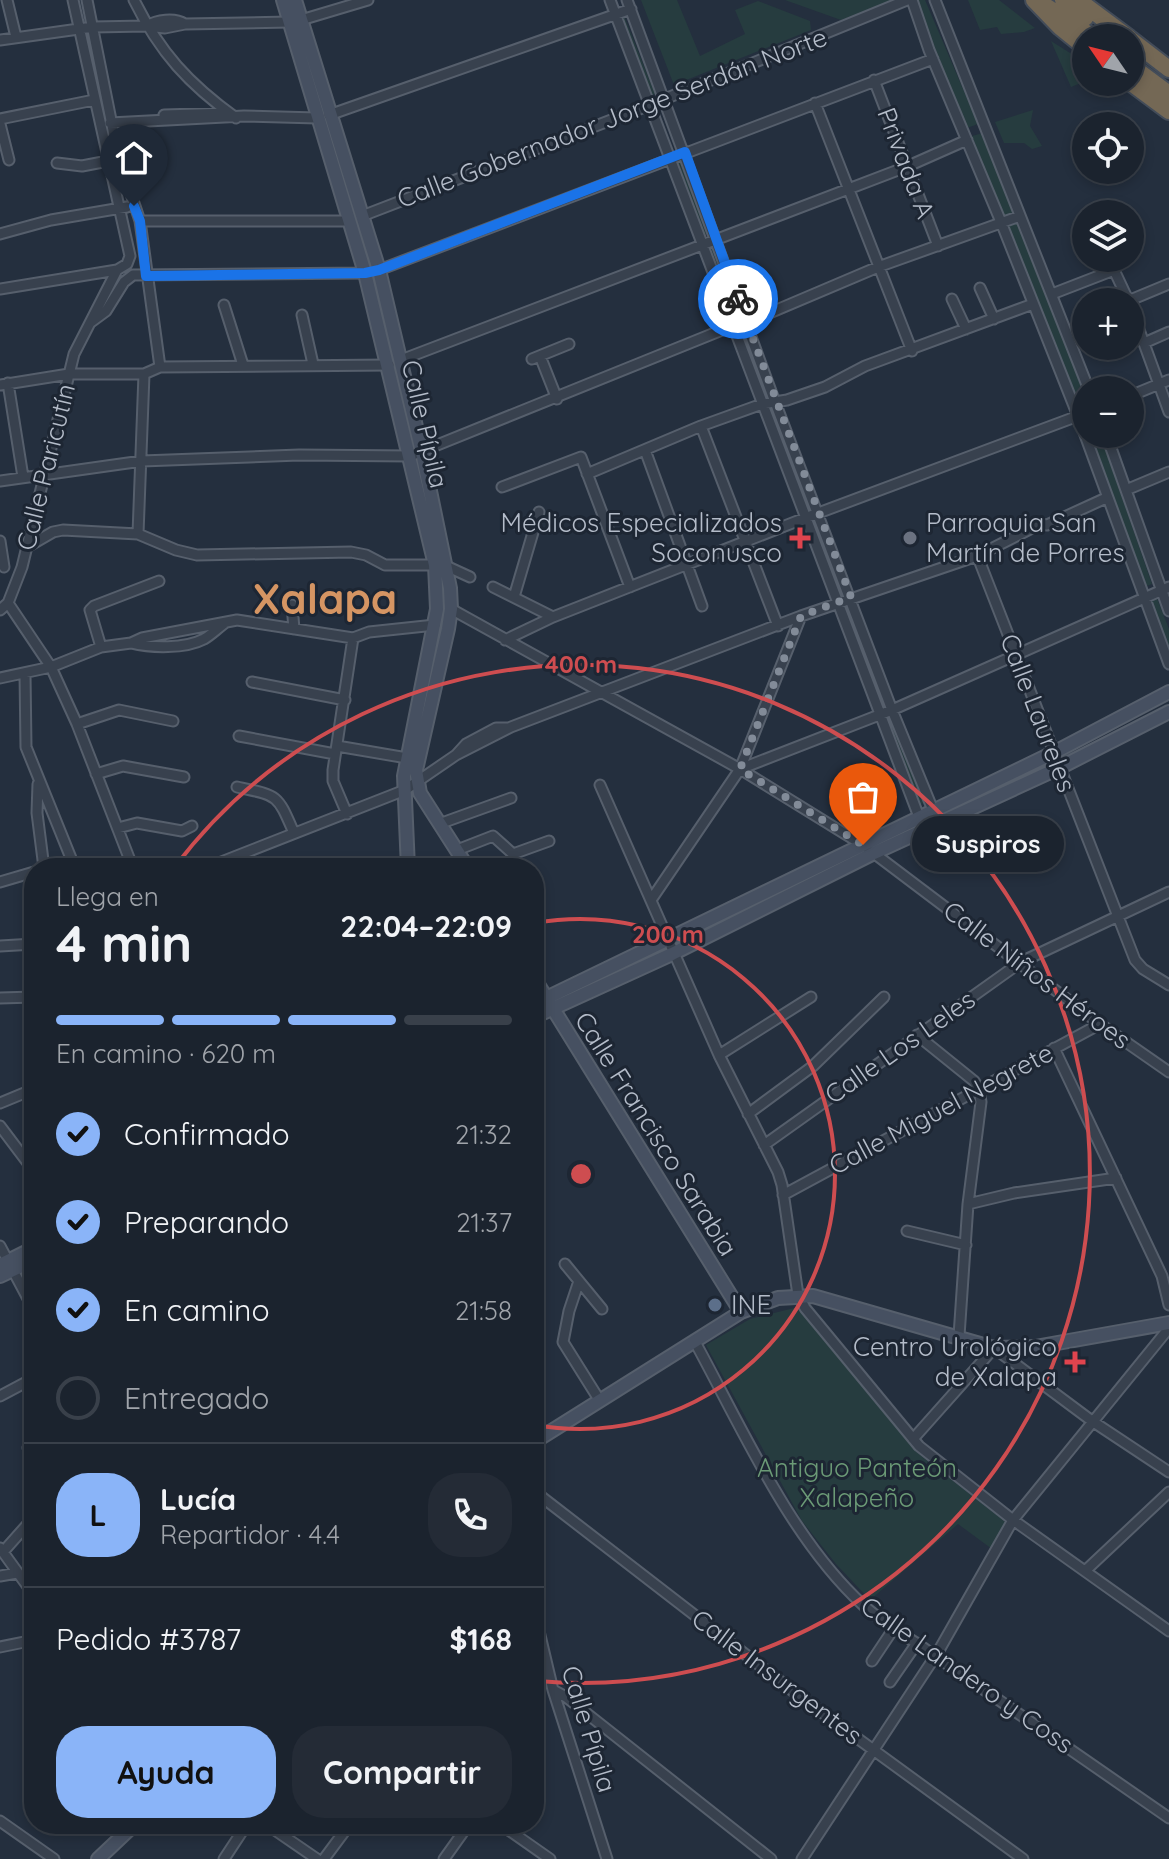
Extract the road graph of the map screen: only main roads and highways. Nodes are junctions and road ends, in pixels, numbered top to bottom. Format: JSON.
{"nodes":[{"id":1,"x":283,"y":0,"type":"edge"},
{"id":2,"x":295,"y":0,"type":"edge"},
{"id":3,"x":1034,"y":0,"type":"edge"},
{"id":4,"x":1063,"y":0,"type":"edge"},
{"id":5,"x":1078,"y":0,"type":"edge"},
{"id":6,"x":295,"y":21,"type":"junction"},
{"id":7,"x":1075,"y":24,"type":"edge"},
{"id":8,"x":1094,"y":24,"type":"edge"},
{"id":9,"x":1110,"y":24,"type":"edge"},
{"id":10,"x":1072,"y":37,"type":"edge"},
{"id":11,"x":1144,"y":50,"type":"edge"},
{"id":12,"x":1144,"y":62,"type":"edge"},
{"id":13,"x":1169,"y":69,"type":"edge"},
{"id":14,"x":1144,"y":75,"type":"edge"},
{"id":15,"x":1169,"y":81,"type":"edge"},
{"id":16,"x":1144,"y":92,"type":"edge"},
{"id":17,"x":1169,"y":94,"type":"edge"},
{"id":18,"x":1169,"y":111,"type":"edge"},
{"id":19,"x":323,"y":117,"type":"junction"},
{"id":20,"x":395,"y":363,"type":"junction"},
{"id":21,"x":440,"y":566,"type":"junction"},
{"id":22,"x":1169,"y":692,"type":"edge"},
{"id":23,"x":1169,"y":712,"type":"edge"},
{"id":24,"x":869,"y":849,"type":"junction"},
{"id":25,"x":408,"y":858,"type":"edge"},
{"id":26,"x":462,"y":858,"type":"edge"},
{"id":27,"x":544,"y":1003,"type":"edge"},
{"id":28,"x":24,"y":1255,"type":"edge"},
{"id":29,"x":5,"y":1268,"type":"edge"},
{"id":30,"x":741,"y":1312,"type":"junction"},
{"id":31,"x":1169,"y":1326,"type":"edge"},
{"id":32,"x":544,"y":1436,"type":"edge"},
{"id":33,"x":124,"y":1834,"type":"edge"},
{"id":34,"x":98,"y":1859,"type":"edge"}],
"edges":[{"from":1,"to":6,"type":"main road","name":"Calle Pípila"},
{"from":2,"to":6,"type":"main road","name":"Calle Pípila"},
{"from":3,"to":7,"type":"highway"},
{"from":3,"to":10,"type":"highway"},
{"from":4,"to":8,"type":"highway"},
{"from":5,"to":9,"type":"highway"},
{"from":6,"to":19,"type":"main road","name":"Calle Pípila"},
{"from":11,"to":13,"type":"highway"},
{"from":12,"to":15,"type":"highway"},
{"from":14,"to":17,"type":"highway"},
{"from":16,"to":18,"type":"highway"},
{"from":19,"to":20,"type":"main road","name":"Calle Pípila"},
{"from":19,"to":20,"type":"main road","name":"Calle Pípila"},
{"from":20,"to":21,"type":"main road","name":"Calle Pípila"},
{"from":21,"to":25,"type":"main road","name":"Calle Pípila"},
{"from":21,"to":26,"type":"main road","name":"Calle Pípila"},
{"from":22,"to":24,"type":"main road"},
{"from":23,"to":24,"type":"main road"},
{"from":24,"to":27,"type":"main road"},
{"from":24,"to":27,"type":"main road"},
{"from":27,"to":30,"type":"main road","name":"Calle Francisco Sarabia"},
{"from":28,"to":29,"type":"main road"},
{"from":30,"to":31,"type":"main road"},
{"from":30,"to":32,"type":"main road"},
{"from":33,"to":34,"type":"main road"}]}
